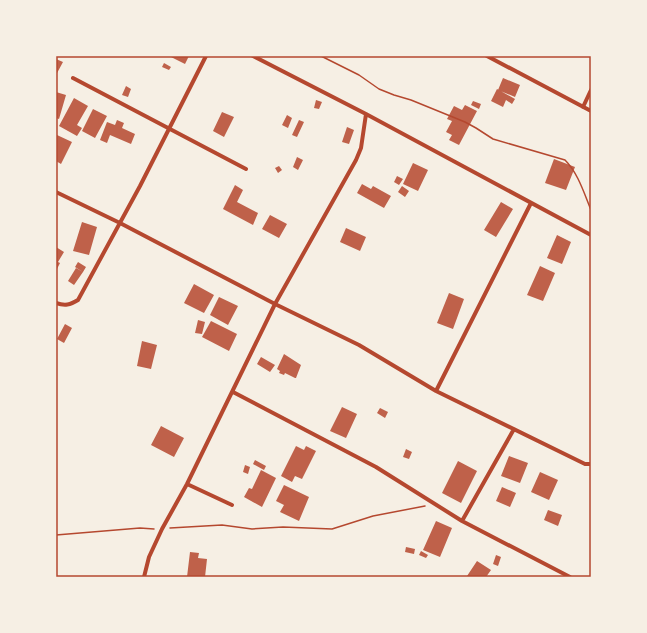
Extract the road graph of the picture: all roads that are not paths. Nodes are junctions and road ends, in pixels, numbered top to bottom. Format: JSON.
{"nodes":[{"id":1,"x":206,"y":56,"type":"edge"},
{"id":2,"x":253,"y":56,"type":"edge"},
{"id":3,"x":487,"y":56,"type":"edge"},
{"id":4,"x":73,"y":78,"type":"dead end"},
{"id":5,"x":591,"y":90,"type":"edge"},
{"id":6,"x":584,"y":107,"type":"junction"},
{"id":7,"x":591,"y":111,"type":"edge"},
{"id":8,"x":366,"y":114,"type":"junction"},
{"id":9,"x":169,"y":128,"type":"junction"},
{"id":10,"x":246,"y":169,"type":"dead end"},
{"id":11,"x":56,"y":192,"type":"edge"},
{"id":12,"x":530,"y":203,"type":"junction"},
{"id":13,"x":120,"y":223,"type":"junction"},
{"id":14,"x":591,"y":235,"type":"edge"},
{"id":15,"x":56,"y":303,"type":"edge"},
{"id":16,"x":275,"y":304,"type":"junction"},
{"id":17,"x":436,"y":391,"type":"junction"},
{"id":18,"x":233,"y":392,"type":"junction"},
{"id":19,"x":514,"y":429,"type":"junction"},
{"id":20,"x":591,"y":464,"type":"edge"},
{"id":21,"x":187,"y":484,"type":"junction"},
{"id":22,"x":232,"y":505,"type":"dead end"},
{"id":23,"x":462,"y":521,"type":"junction"},
{"id":24,"x":144,"y":577,"type":"edge"},
{"id":25,"x":570,"y":577,"type":"edge"}],
"edges":[{"from":1,"to":9,"type":"street"},
{"from":2,"to":8,"type":"street"},
{"from":3,"to":6,"type":"street"},
{"from":4,"to":9,"type":"street"},
{"from":5,"to":6,"type":"street"},
{"from":6,"to":7,"type":"street"},
{"from":8,"to":12,"type":"street"},
{"from":8,"to":16,"type":"street"},
{"from":9,"to":10,"type":"street"},
{"from":9,"to":13,"type":"street"},
{"from":11,"to":13,"type":"street"},
{"from":12,"to":14,"type":"street"},
{"from":12,"to":17,"type":"street"},
{"from":13,"to":15,"type":"street"},
{"from":13,"to":16,"type":"street"},
{"from":16,"to":17,"type":"street"},
{"from":16,"to":18,"type":"street"},
{"from":17,"to":19,"type":"street"},
{"from":18,"to":21,"type":"street"},
{"from":18,"to":23,"type":"street"},
{"from":19,"to":20,"type":"street"},
{"from":19,"to":23,"type":"street"},
{"from":21,"to":22,"type":"street"},
{"from":21,"to":24,"type":"street"},
{"from":23,"to":25,"type":"street"}]}
